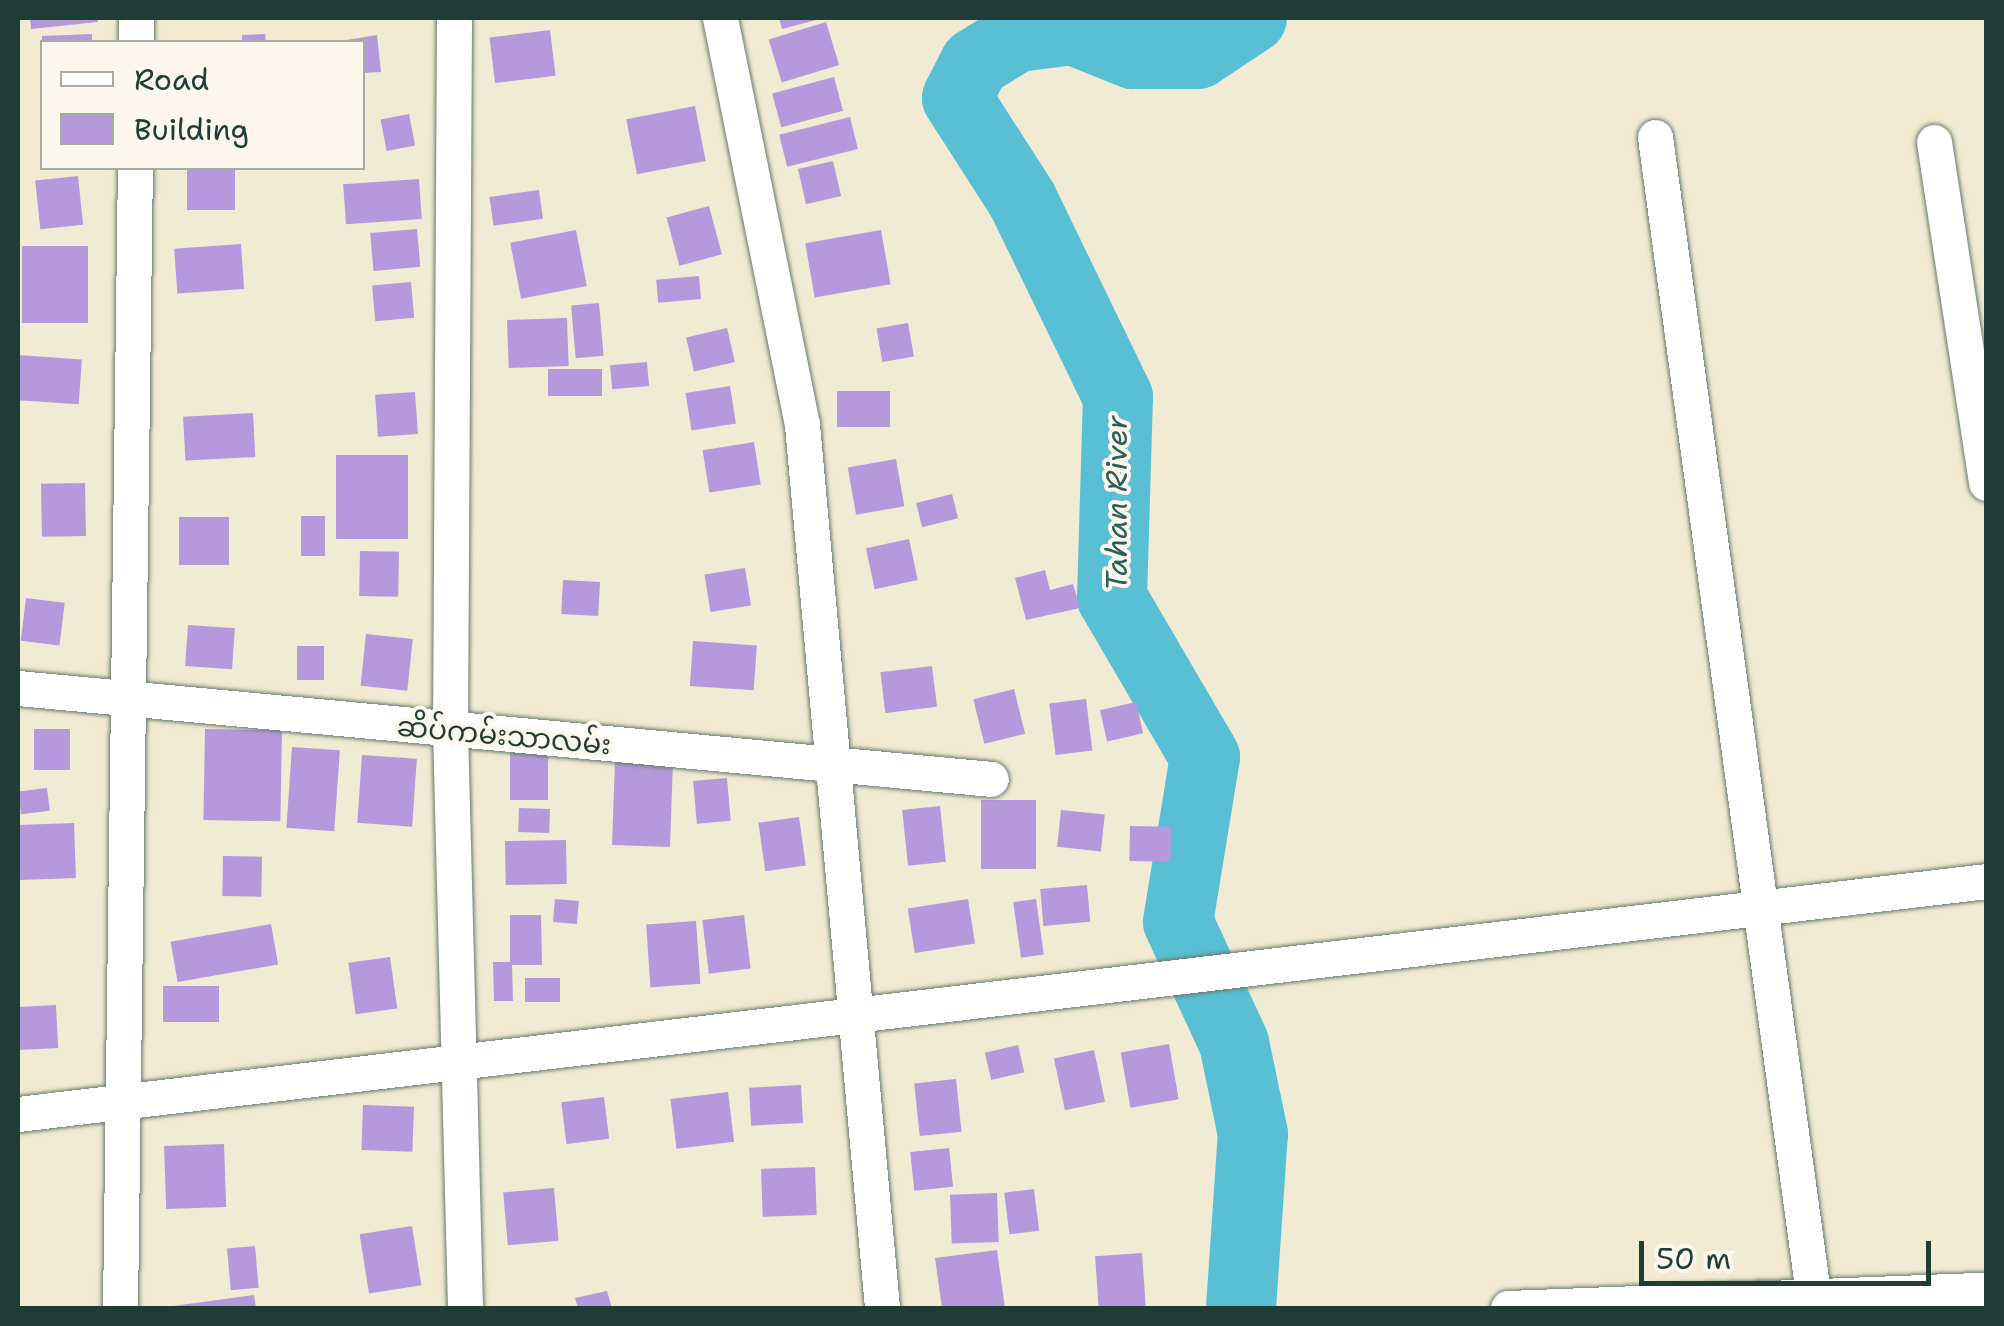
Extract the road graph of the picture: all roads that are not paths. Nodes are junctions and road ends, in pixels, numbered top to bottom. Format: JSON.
{"nodes":[{"id":1,"x":454,"y":18,"type":"edge"},
{"id":2,"x":720,"y":18,"type":"edge"},
{"id":3,"x":1655,"y":137,"type":"dead end"},
{"id":4,"x":1934,"y":142,"type":"dead end"},
{"id":5,"x":135,"y":170,"type":"edge"},
{"id":6,"x":1986,"y":483,"type":"edge"},
{"id":7,"x":18,"y":688,"type":"edge"},
{"id":8,"x":133,"y":701,"type":"junction"},
{"id":9,"x":450,"y":730,"type":"junction"},
{"id":10,"x":837,"y":765,"type":"junction"},
{"id":11,"x":991,"y":779,"type":"dead end"},
{"id":12,"x":1986,"y":881,"type":"edge"},
{"id":13,"x":1756,"y":914,"type":"junction"},
{"id":14,"x":855,"y":1016,"type":"junction"},
{"id":15,"x":458,"y":1063,"type":"junction"},
{"id":16,"x":124,"y":1102,"type":"junction"},
{"id":17,"x":18,"y":1114,"type":"edge"},
{"id":18,"x":1986,"y":1290,"type":"edge"},
{"id":19,"x":1815,"y":1304,"type":"edge"},
{"id":20,"x":120,"y":1308,"type":"edge"},
{"id":21,"x":465,"y":1308,"type":"edge"},
{"id":22,"x":882,"y":1308,"type":"edge"},
{"id":23,"x":1508,"y":1308,"type":"edge"}],
"edges":[{"from":1,"to":9,"type":"street"},
{"from":2,"to":10,"type":"street"},
{"from":3,"to":13,"type":"street"},
{"from":4,"to":6,"type":"street"},
{"from":5,"to":8,"type":"street"},
{"from":7,"to":8,"type":"street","name":"ဆိပ်ကမ်းသာလမ်း"},
{"from":8,"to":9,"type":"street","name":"ဆိပ်ကမ်းသာလမ်း"},
{"from":8,"to":16,"type":"street"},
{"from":9,"to":10,"type":"street","name":"ဆိပ်ကမ်းသာလမ်း"},
{"from":9,"to":15,"type":"street"},
{"from":10,"to":11,"type":"street","name":"ဆိပ်ကမ်းသာလမ်း"},
{"from":10,"to":14,"type":"street"},
{"from":12,"to":13,"type":"street"},
{"from":13,"to":14,"type":"street"},
{"from":13,"to":19,"type":"street"},
{"from":14,"to":15,"type":"street"},
{"from":14,"to":22,"type":"street"},
{"from":15,"to":16,"type":"street"},
{"from":15,"to":21,"type":"street"},
{"from":16,"to":17,"type":"street"},
{"from":16,"to":20,"type":"street"},
{"from":18,"to":19,"type":"street"},
{"from":19,"to":23,"type":"street"}]}
